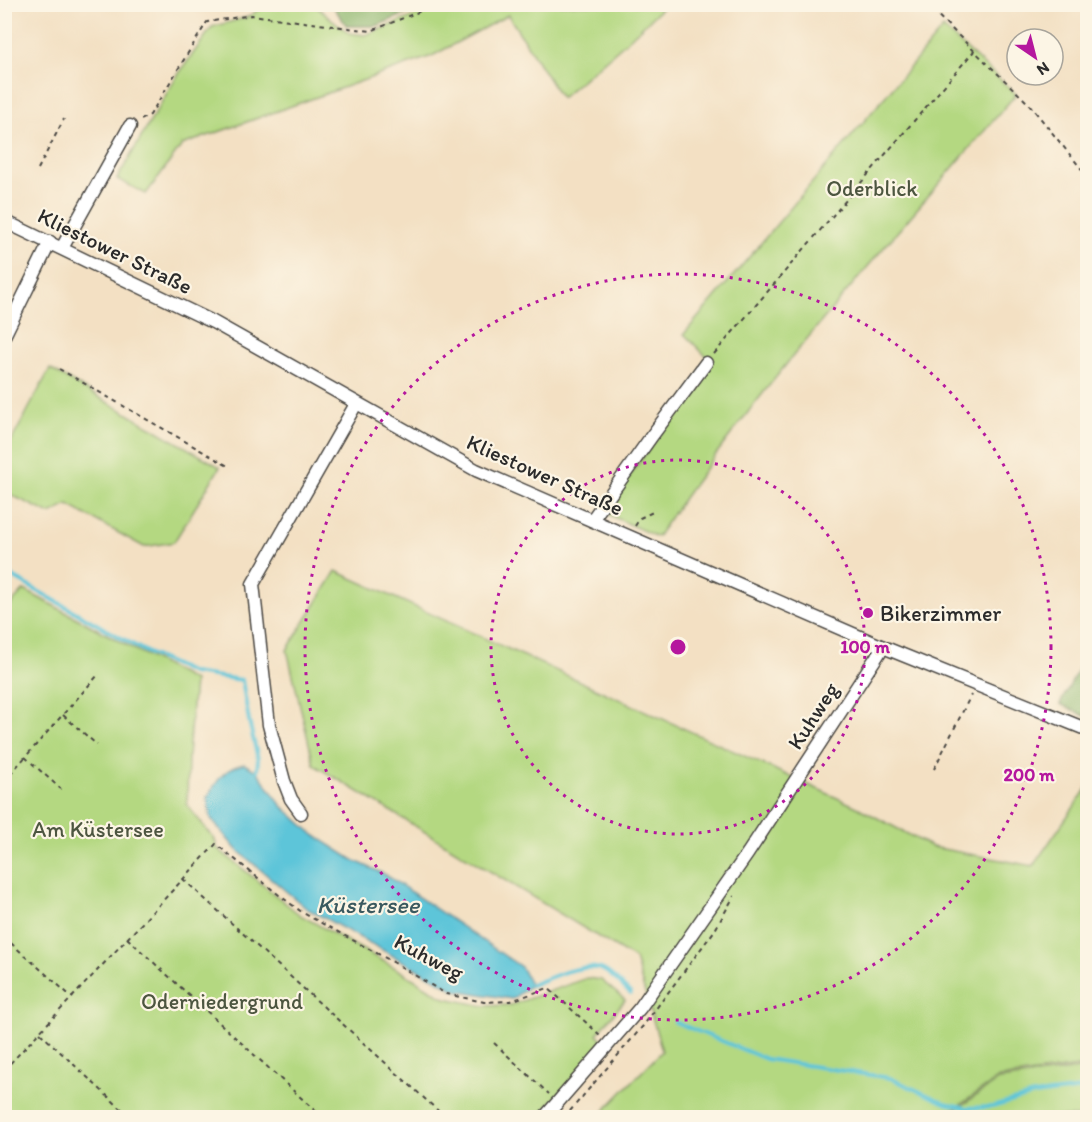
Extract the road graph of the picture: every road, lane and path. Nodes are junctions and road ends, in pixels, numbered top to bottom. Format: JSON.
{"nodes":[{"id":1,"x":438,"y":4,"type":"edge"},
{"id":2,"x":926,"y":4,"type":"edge"},
{"id":3,"x":974,"y":51,"type":"junction"},
{"id":4,"x":64,"y":119,"type":"dead end"},
{"id":5,"x":130,"y":126,"type":"joint"},
{"id":6,"x":38,"y":169,"type":"dead end"},
{"id":7,"x":1088,"y":177,"type":"edge"},
{"id":8,"x":4,"y":221,"type":"edge"},
{"id":9,"x":50,"y":242,"type":"junction"},
{"id":10,"x":63,"y":248,"type":"junction"},
{"id":11,"x":4,"y":336,"type":"edge"},
{"id":12,"x":706,"y":363,"type":"joint"},
{"id":13,"x":58,"y":369,"type":"dead end"},
{"id":14,"x":356,"y":404,"type":"junction"},
{"id":15,"x":228,"y":466,"type":"dead end"},
{"id":16,"x":655,"y":511,"type":"dead end"},
{"id":17,"x":640,"y":518,"type":"dead end"},
{"id":18,"x":592,"y":520,"type":"junction"},
{"id":19,"x":884,"y":647,"type":"junction"},
{"id":20,"x":98,"y":675,"type":"dead end"},
{"id":21,"x":976,"y":684,"type":"junction"},
{"id":22,"x":62,"y":715,"type":"junction"},
{"id":23,"x":1088,"y":730,"type":"edge"},
{"id":24,"x":97,"y":745,"type":"dead end"},
{"id":25,"x":25,"y":757,"type":"junction"},
{"id":26,"x":934,"y":769,"type":"dead end"},
{"id":27,"x":4,"y":781,"type":"edge"},
{"id":28,"x":61,"y":789,"type":"dead end"},
{"id":29,"x":301,"y":813,"type":"dead end"},
{"id":30,"x":183,"y":879,"type":"junction"},
{"id":31,"x":4,"y":937,"type":"edge"},
{"id":32,"x":127,"y":938,"type":"junction"},
{"id":33,"x":73,"y":999,"type":"junction"},
{"id":34,"x":40,"y":1033,"type":"junction"},
{"id":35,"x":494,"y":1043,"type":"dead end"},
{"id":36,"x":610,"y":1044,"type":"junction"},
{"id":37,"x":4,"y":1070,"type":"edge"},
{"id":38,"x":558,"y":1102,"type":"junction"},
{"id":39,"x":131,"y":1118,"type":"edge"},
{"id":40,"x":323,"y":1118,"type":"edge"},
{"id":41,"x":446,"y":1118,"type":"edge"},
{"id":42,"x":544,"y":1118,"type":"edge"}],
"edges":[{"from":1,"to":5,"type":"path"},
{"from":2,"to":3,"type":"path"},
{"from":3,"to":7,"type":"path"},
{"from":3,"to":12,"type":"path"},
{"from":4,"to":6,"type":"path"},
{"from":5,"to":10,"type":"street"},
{"from":8,"to":9,"type":"street","name":"Kliestower Straße"},
{"from":9,"to":10,"type":"street","name":"Kliestower Straße"},
{"from":9,"to":11,"type":"street"},
{"from":10,"to":14,"type":"street","name":"Kliestower Straße"},
{"from":12,"to":18,"type":"street"},
{"from":13,"to":15,"type":"path"},
{"from":14,"to":18,"type":"street","name":"Kliestower Straße"},
{"from":14,"to":29,"type":"street"},
{"from":16,"to":17,"type":"path"},
{"from":18,"to":19,"type":"street","name":"Kliestower Straße"},
{"from":19,"to":21,"type":"street","name":"Kliestower Straße"},
{"from":19,"to":36,"type":"street","name":"Kuhweg"},
{"from":20,"to":22,"type":"path"},
{"from":21,"to":23,"type":"street","name":"Kliestower Straße"},
{"from":21,"to":26,"type":"path"},
{"from":22,"to":24,"type":"path"},
{"from":22,"to":25,"type":"path"},
{"from":25,"to":27,"type":"path"},
{"from":25,"to":28,"type":"path"},
{"from":30,"to":32,"type":"path","name":"Kuhweg"},
{"from":30,"to":36,"type":"path","name":"Kuhweg"},
{"from":30,"to":41,"type":"path"},
{"from":31,"to":33,"type":"path"},
{"from":32,"to":33,"type":"path","name":"Kuhweg"},
{"from":32,"to":40,"type":"path"},
{"from":33,"to":34,"type":"path","name":"Kuhweg"},
{"from":34,"to":37,"type":"path","name":"Kuhweg"},
{"from":34,"to":39,"type":"path"},
{"from":35,"to":38,"type":"path"},
{"from":36,"to":38,"type":"street","name":"Kuhweg"},
{"from":38,"to":42,"type":"street","name":"Kuhweg"}]}
